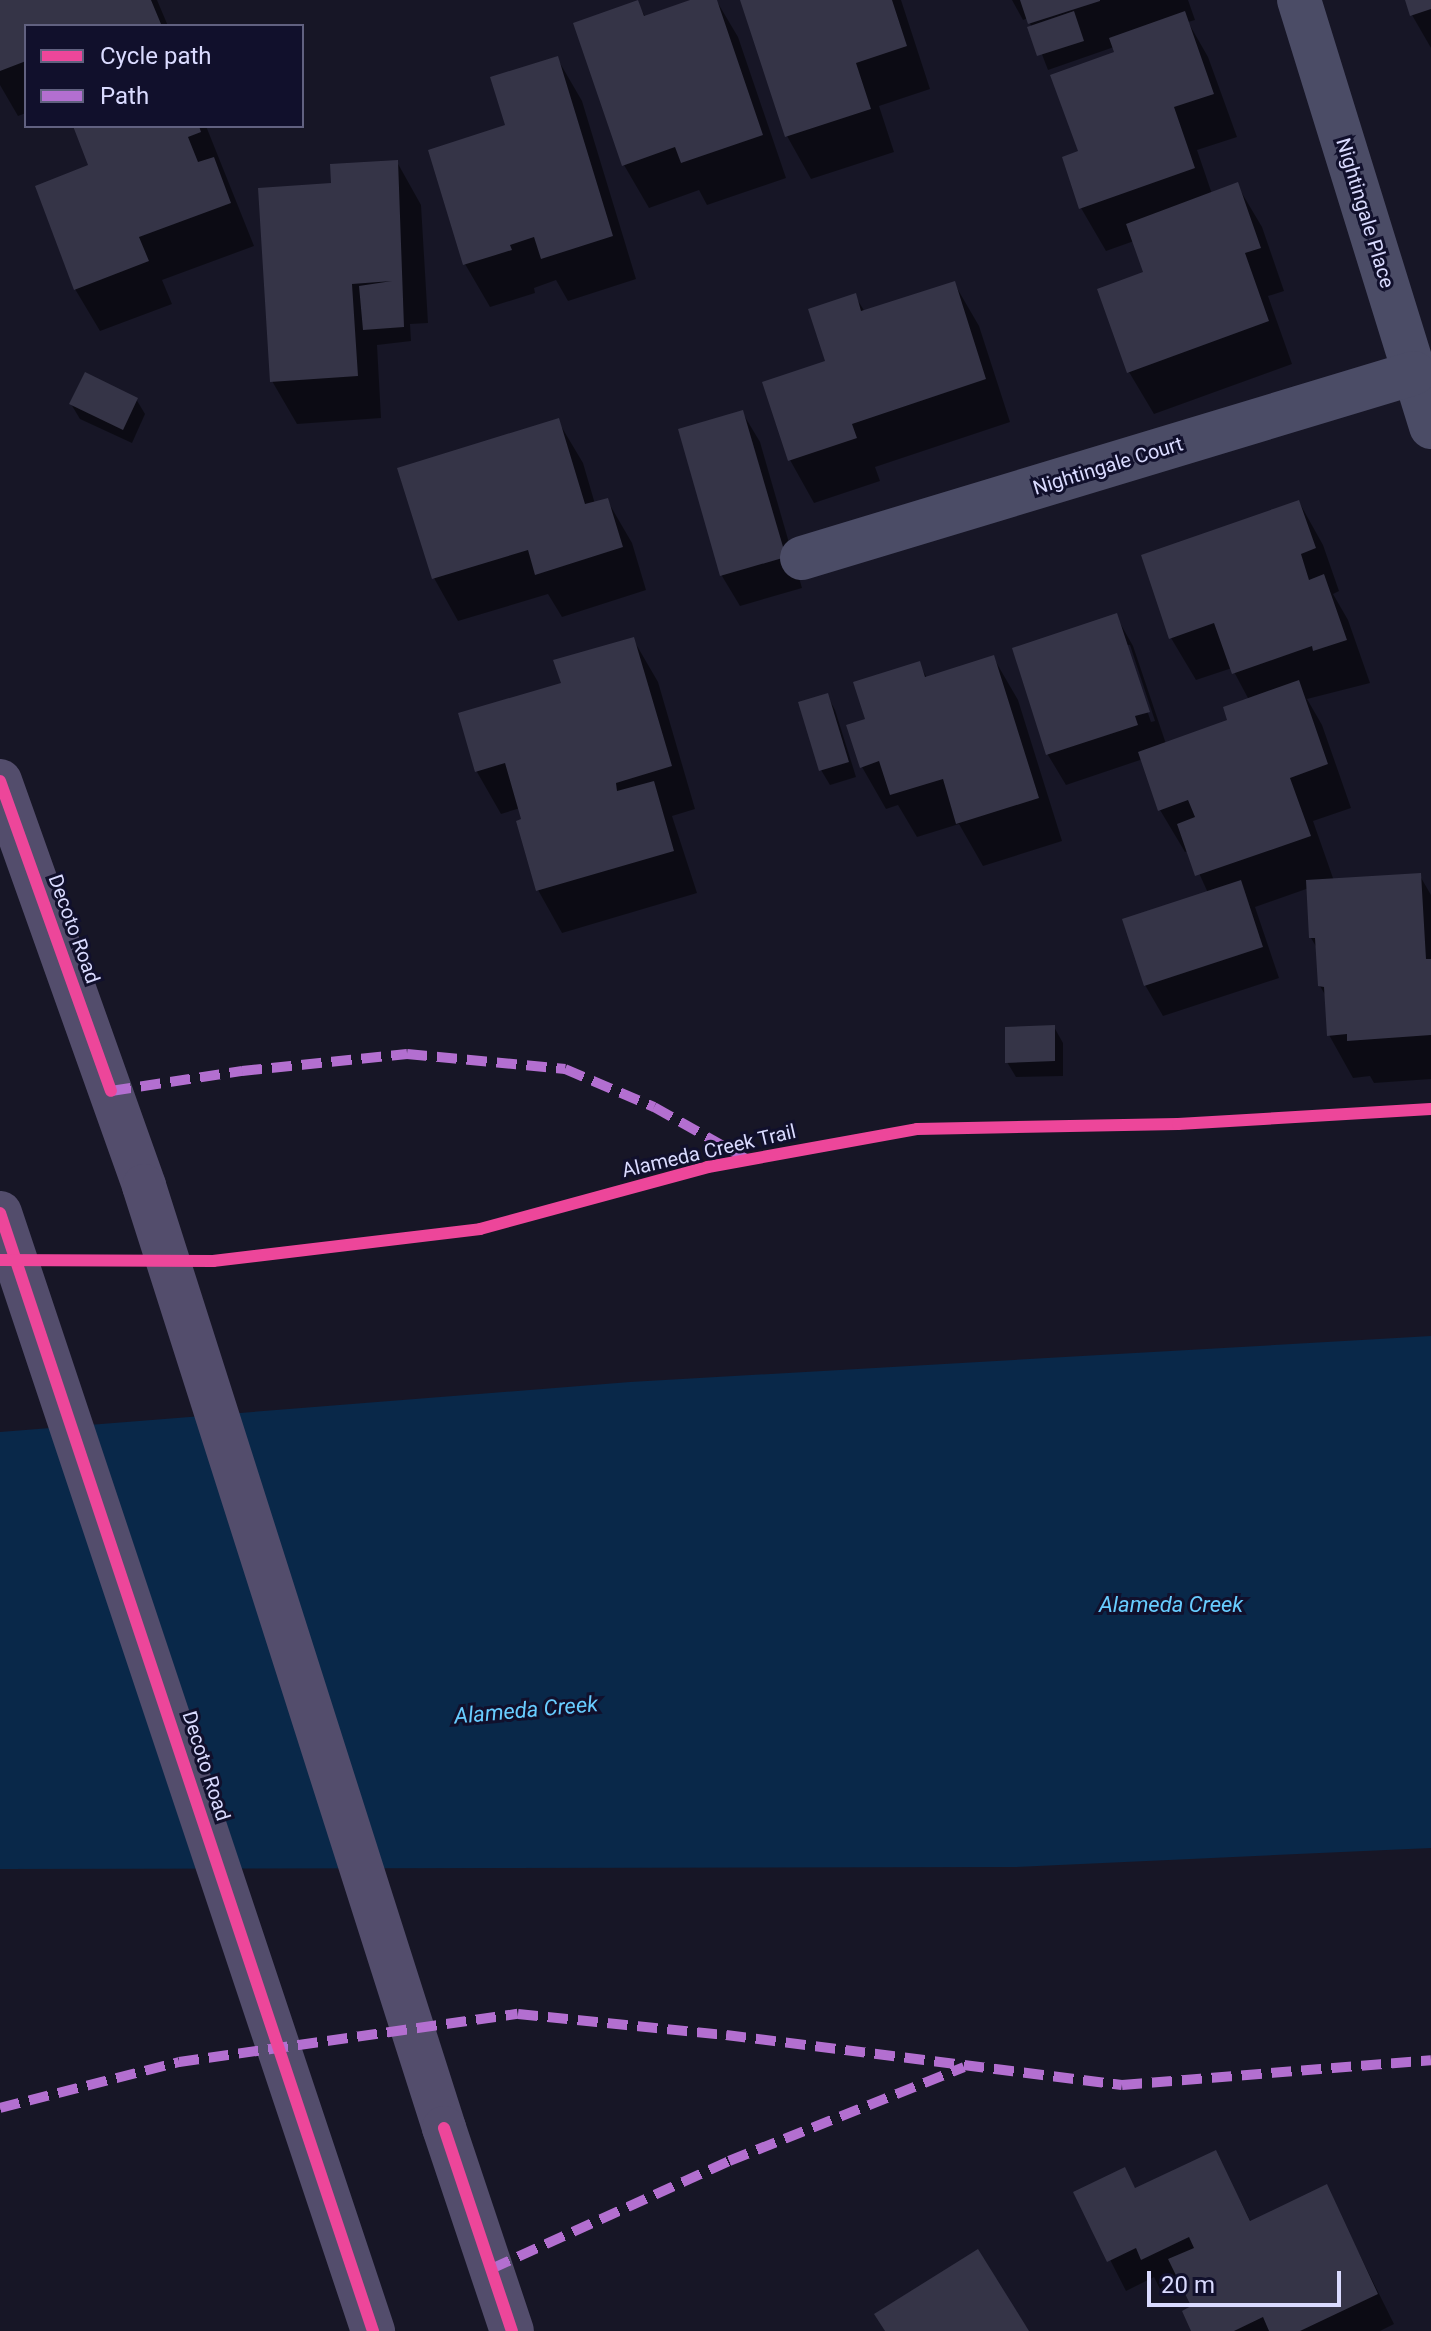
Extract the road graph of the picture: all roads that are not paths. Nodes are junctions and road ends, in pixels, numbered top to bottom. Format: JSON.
{"nodes":[{"id":1,"x":1299,"y":0,"type":"edge"},
{"id":2,"x":1414,"y":373,"type":"junction"},
{"id":3,"x":1431,"y":427,"type":"edge"},
{"id":4,"x":802,"y":558,"type":"dead end"},
{"id":5,"x":0,"y":781,"type":"edge"},
{"id":6,"x":0,"y":1213,"type":"edge"},
{"id":7,"x":373,"y":2331,"type":"edge"},
{"id":8,"x":512,"y":2331,"type":"edge"}],
"edges":[{"from":1,"to":2,"type":"street","name":"Nightingale Place"},
{"from":2,"to":3,"type":"street","name":"Nightingale Place"},
{"from":2,"to":4,"type":"street","name":"Nightingale Court"},
{"from":5,"to":8,"type":"main road","name":"Decoto Road"},
{"from":6,"to":7,"type":"main road","name":"Decoto Road"}]}
